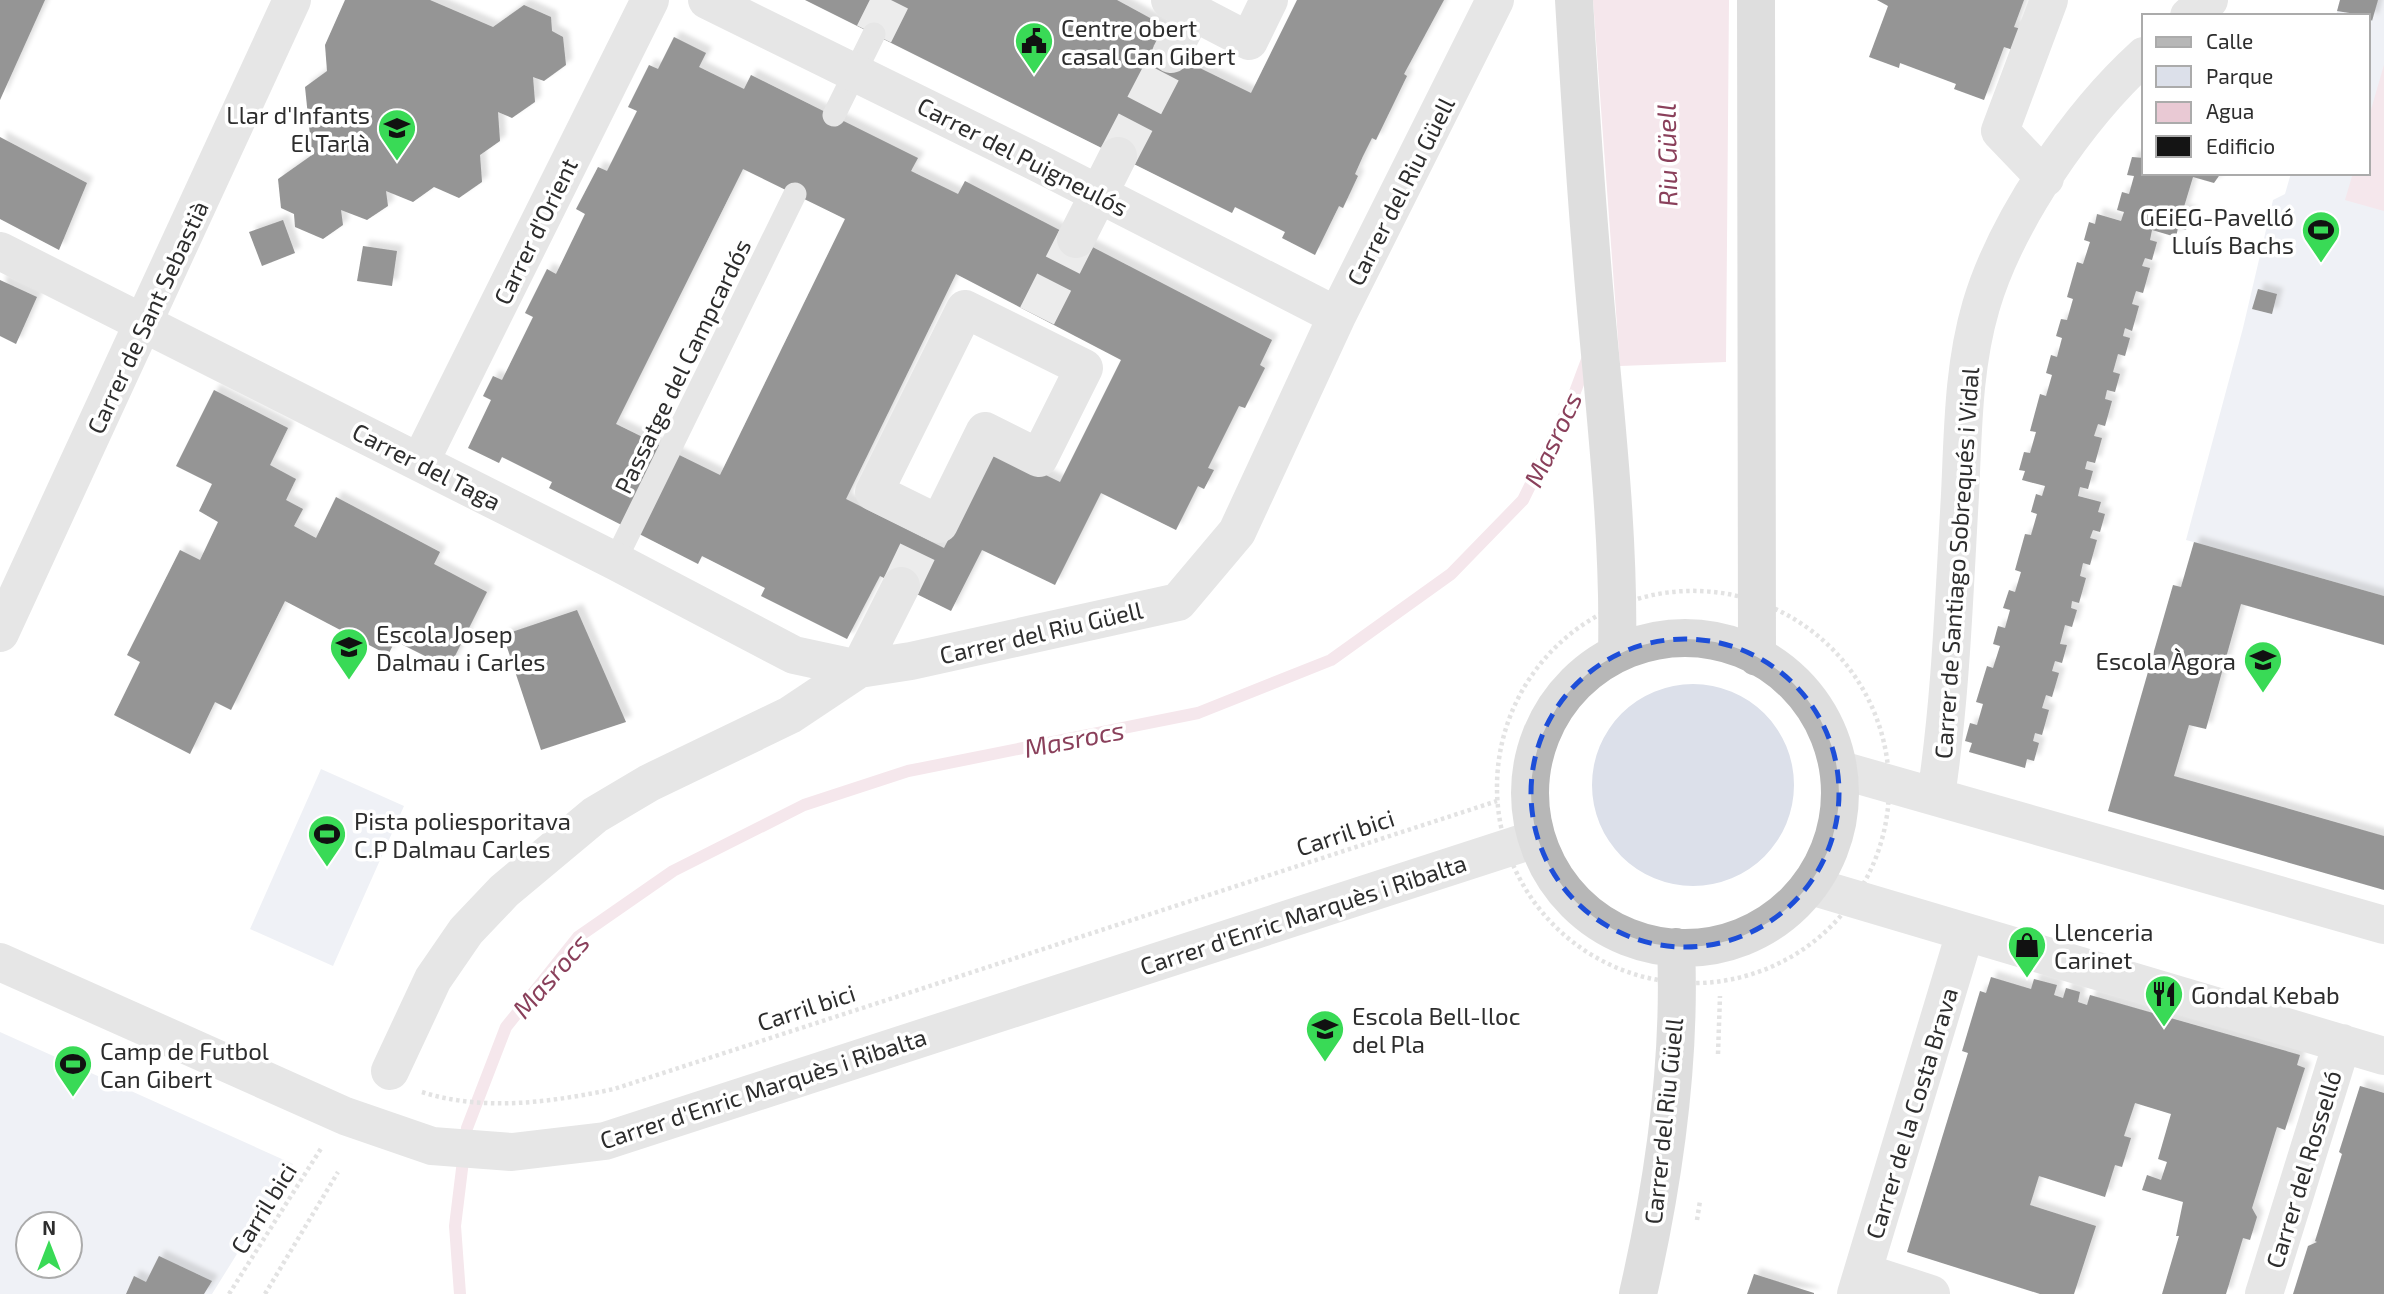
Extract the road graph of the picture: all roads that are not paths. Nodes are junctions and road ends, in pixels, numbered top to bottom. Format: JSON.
{"nodes":[{"id":1,"x":292,"y":0,"type":"edge"},
{"id":2,"x":650,"y":0,"type":"edge"},
{"id":3,"x":707,"y":0,"type":"edge"},
{"id":4,"x":1269,"y":0,"type":"edge"},
{"id":5,"x":1495,"y":0,"type":"edge"},
{"id":6,"x":1574,"y":0,"type":"edge"},
{"id":7,"x":1756,"y":0,"type":"edge"},
{"id":8,"x":2049,"y":0,"type":"edge"},
{"id":9,"x":2209,"y":0,"type":"edge"},
{"id":10,"x":1181,"y":6,"type":"edge"},
{"id":11,"x":2192,"y":14,"type":"edge"},
{"id":12,"x":874,"y":34,"type":"tunnel mouth"},
{"id":13,"x":1171,"y":54,"type":"tunnel mouth"},
{"id":14,"x":2142,"y":58,"type":"edge"},
{"id":15,"x":856,"y":72,"type":"junction"},
{"id":16,"x":834,"y":115,"type":"dead end"},
{"id":17,"x":1118,"y":156,"type":"tunnel mouth"},
{"id":18,"x":2045,"y":178,"type":"junction"},
{"id":19,"x":795,"y":194,"type":"dead end"},
{"id":20,"x":1099,"y":194,"type":"junction"},
{"id":21,"x":1076,"y":239,"type":"tunnel mouth"},
{"id":22,"x":0,"y":251,"type":"edge"},
{"id":23,"x":1337,"y":316,"type":"junction"},
{"id":24,"x":143,"y":324,"type":"junction"},
{"id":25,"x":420,"y":462,"type":"junction"},
{"id":26,"x":929,"y":530,"type":"joint"},
{"id":27,"x":615,"y":561,"type":"junction"},
{"id":28,"x":901,"y":586,"type":"tunnel mouth"},
{"id":29,"x":0,"y":633,"type":"edge"},
{"id":30,"x":1617,"y":653,"type":"junction"},
{"id":31,"x":1757,"y":657,"type":"junction"},
{"id":32,"x":859,"y":669,"type":"junction"},
{"id":33,"x":1841,"y":770,"type":"junction"},
{"id":34,"x":1936,"y":796,"type":"junction"},
{"id":35,"x":1522,"y":843,"type":"junction"},
{"id":36,"x":1811,"y":886,"type":"junction"},
{"id":37,"x":2384,"y":925,"type":"edge"},
{"id":38,"x":1965,"y":933,"type":"junction"},
{"id":39,"x":0,"y":962,"type":"edge"},
{"id":40,"x":1676,"y":964,"type":"junction"},
{"id":41,"x":2342,"y":1043,"type":"junction"},
{"id":42,"x":2384,"y":1056,"type":"edge"},
{"id":43,"x":402,"y":1080,"type":"road end"},
{"id":44,"x":1859,"y":1283,"type":"edge"},
{"id":45,"x":1638,"y":1294,"type":"edge"},
{"id":46,"x":1931,"y":1294,"type":"edge"},
{"id":47,"x":2264,"y":1294,"type":"edge"}],
"edges":[{"from":1,"to":24,"type":"street","name":"Carrer de Sant Sebastià"},
{"from":2,"to":25,"type":"street","name":"Carrer d'Orient"},
{"from":3,"to":15,"type":"street","name":"Carrer del Puigneulós"},
{"from":4,"to":10,"type":"street"},
{"from":5,"to":23,"type":"street","name":"Carrer del Riu Güell"},
{"from":6,"to":30,"type":"street"},
{"from":7,"to":31,"type":"street"},
{"from":8,"to":18,"type":"street"},
{"from":9,"to":11,"type":"street"},
{"from":10,"to":13,"type":"street"},
{"from":12,"to":15,"type":"lane"},
{"from":14,"to":18,"type":"street","name":"Carrer de Santiago Sobrequés i Vidal"},
{"from":15,"to":16,"type":"lane"},
{"from":15,"to":20,"type":"street","name":"Carrer del Puigneulós"},
{"from":17,"to":20,"type":"street"},
{"from":18,"to":34,"type":"street","name":"Carrer de Santiago Sobrequés i Vidal"},
{"from":19,"to":27,"type":"lane","name":"Passatge del Campcardós"},
{"from":20,"to":21,"type":"street"},
{"from":20,"to":23,"type":"street","name":"Carrer del Puigneulós"},
{"from":22,"to":24,"type":"street","name":"Carrer del Taga"},
{"from":23,"to":32,"type":"street","name":"Carrer del Riu Güell"},
{"from":24,"to":25,"type":"street","name":"Carrer del Taga"},
{"from":24,"to":29,"type":"street","name":"Carrer de Sant Sebastià"},
{"from":25,"to":27,"type":"street","name":"Carrer del Taga"},
{"from":26,"to":26,"type":"street"},
{"from":27,"to":32,"type":"street","name":"Carrer del Taga"},
{"from":28,"to":32,"type":"street"},
{"from":30,"to":31,"type":"street"},
{"from":30,"to":35,"type":"street"},
{"from":31,"to":33,"type":"street"},
{"from":32,"to":43,"type":"street","name":"Carrer del Riu Güell"},
{"from":33,"to":34,"type":"street"},
{"from":33,"to":36,"type":"street"},
{"from":34,"to":37,"type":"street"},
{"from":35,"to":39,"type":"street","name":"Carrer d'Enric Marquès i Ribalta"},
{"from":35,"to":40,"type":"street"},
{"from":36,"to":38,"type":"street"},
{"from":36,"to":40,"type":"street"},
{"from":38,"to":41,"type":"street"},
{"from":38,"to":44,"type":"street","name":"Carrer de la Costa Brava"},
{"from":40,"to":45,"type":"street","name":"Carrer del Riu Güell"},
{"from":41,"to":42,"type":"street"},
{"from":41,"to":47,"type":"street","name":"Carrer del Rosselló"},
{"from":44,"to":46,"type":"street"}]}
